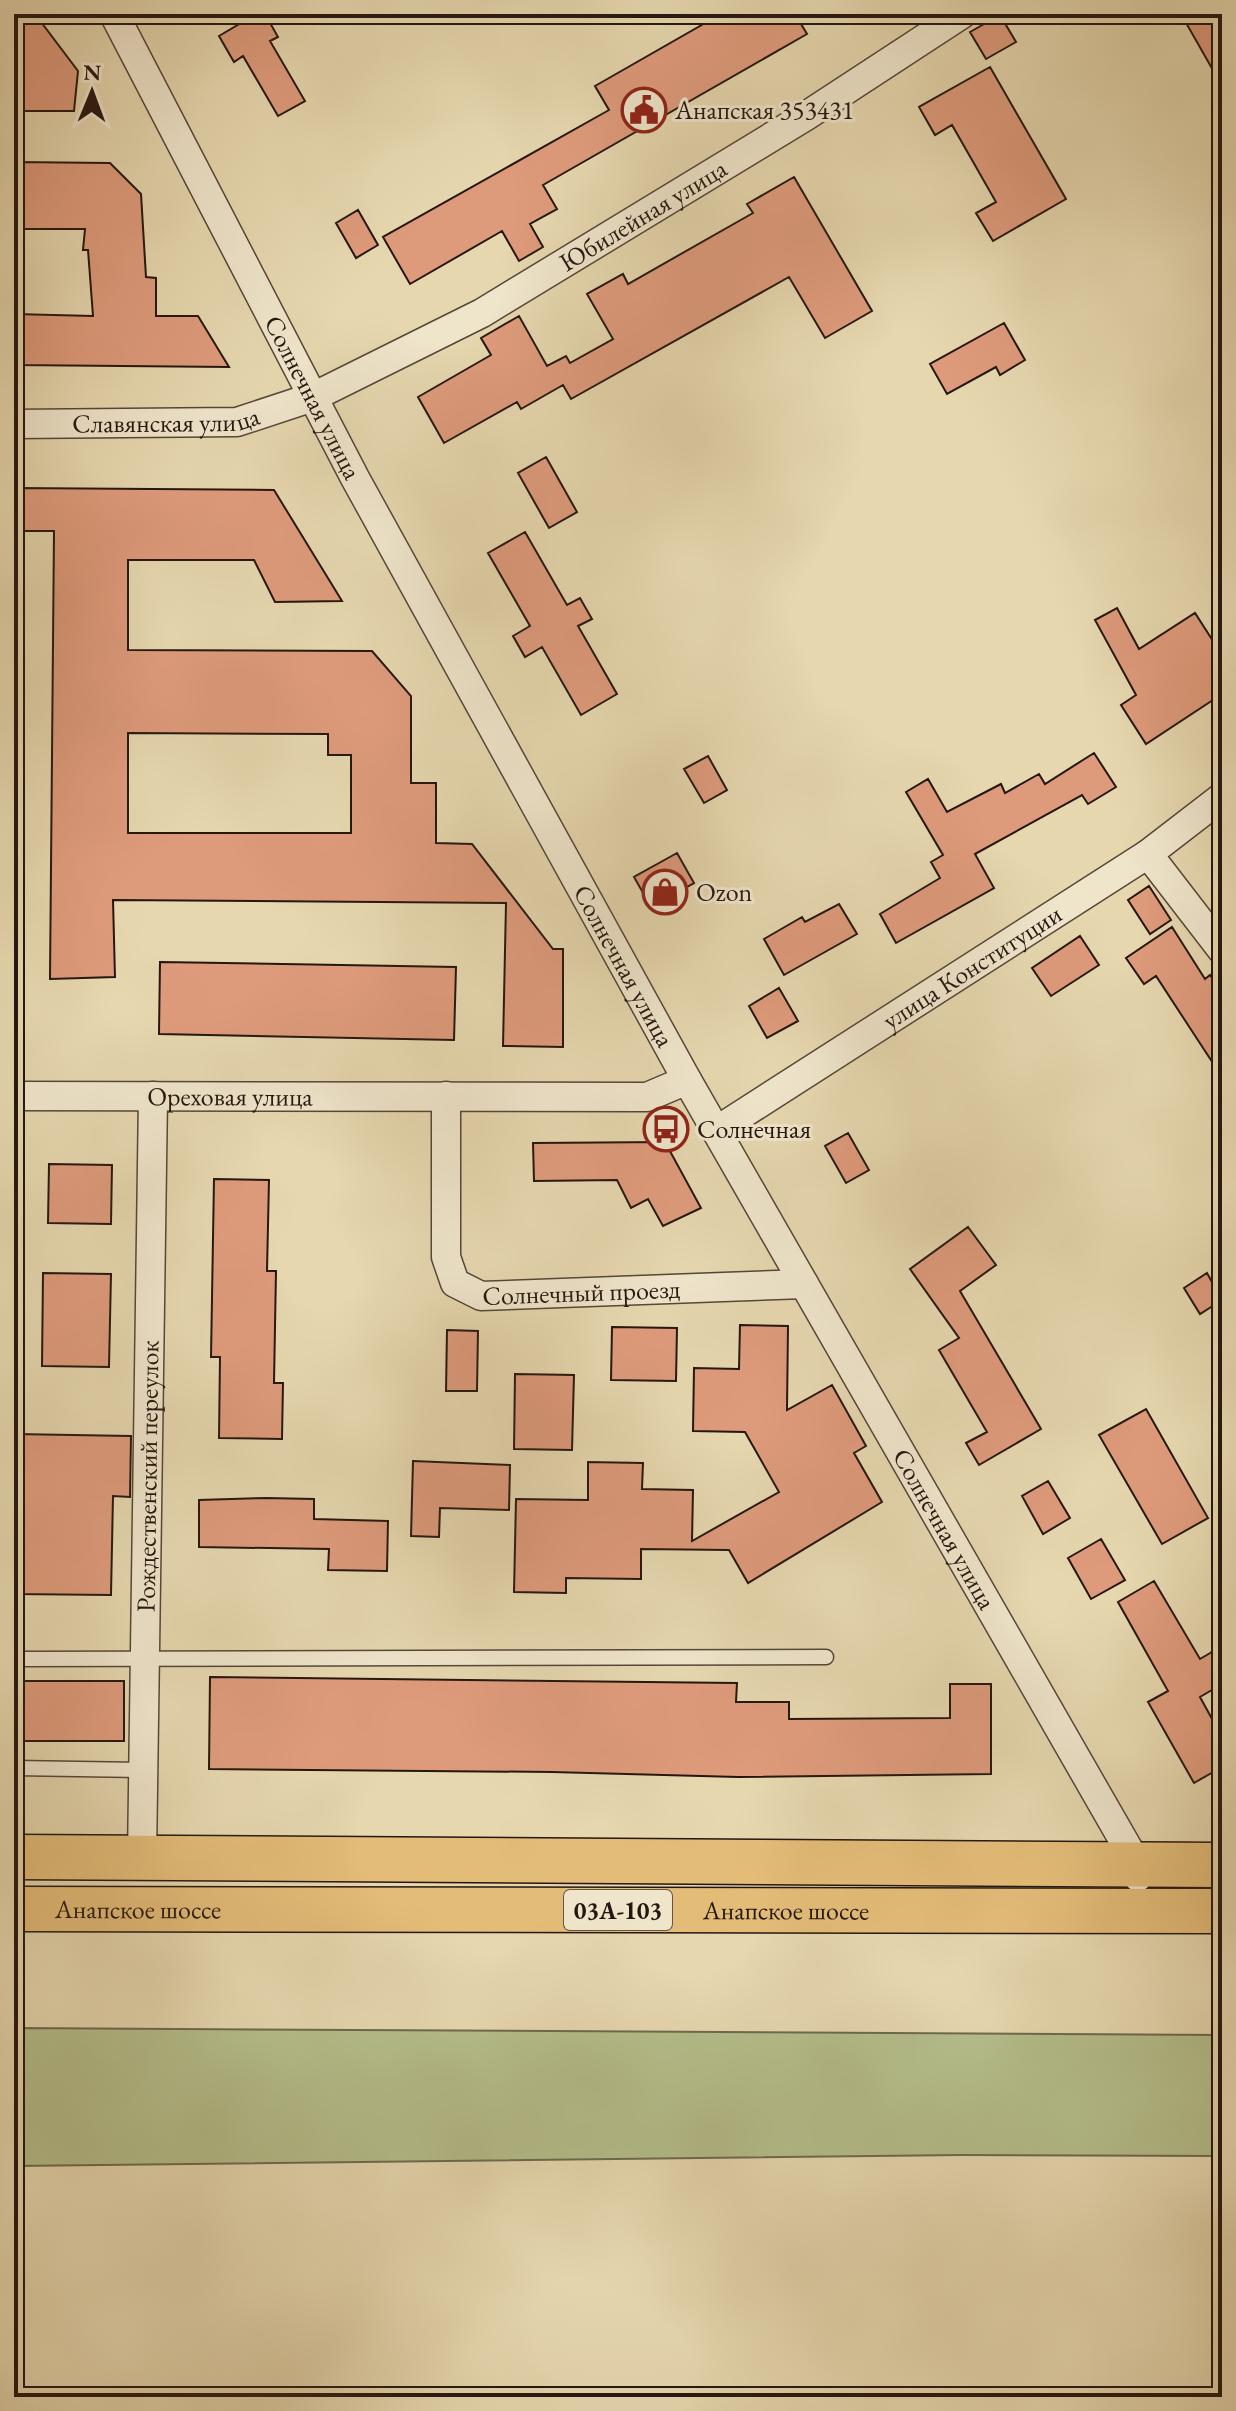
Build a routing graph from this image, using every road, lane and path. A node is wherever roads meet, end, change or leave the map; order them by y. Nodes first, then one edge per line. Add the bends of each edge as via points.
1 (114, 14) edge
2 (962, 14) edge
3 (313, 397) junction
4 (14, 424) edge
5 (1222, 797) edge
6 (1148, 854) junction
7 (1222, 950) edge
8 (687, 1080) junction
9 (14, 1096) edge
10 (153, 1096) junction
11 (446, 1096) junction
12 (716, 1131) junction
13 (804, 1284) junction
14 (826, 1657) dead end
15 (14, 1659) edge
16 (142, 1661) junction
17 (14, 1768) edge
18 (142, 1770) junction
19 (14, 1857) edge
20 (142, 1858) junction
21 (1137, 1864) junction
22 (1222, 1865) edge
23 (14, 1909) edge
24 (1140, 1911) junction
25 (1222, 1911) edge

1 - 3 street, Солнечная улица
2 - 3 street, Юбилейная улица via 806,116 482,313
3 - 4 street, Славянская улица via 237,422
3 - 8 street, Солнечная улица
5 - 6 street, улица Конституции
6 - 7 street
6 - 12 street, улица Конституции
8 - 11 street, Ореховая улица via 647,1097
8 - 12 street, Солнечная улица
9 - 10 street, Ореховая улица
10 - 11 street, Ореховая улица
10 - 16 street, Рождественский переулок
11 - 13 street, Солнечный проезд via 446,1257 455,1283 468,1290 481,1296
12 - 13 street, Солнечная улица
13 - 21 street, Солнечная улица
14 - 16 lane
15 - 16 lane
16 - 18 street, Рождественский переулок
17 - 18 lane
18 - 20 street, Рождественский переулок
19 - 20 main road, Анапское шоссе / 03А-103
20 - 21 main road, Анапское шоссе / 03А-103
21 - 22 main road, 03А-103
21 - 24 street, Солнечная улица
23 - 24 main road, Анапское шоссе / 03А-103
24 - 25 main road, Анапское шоссе / 03А-103

